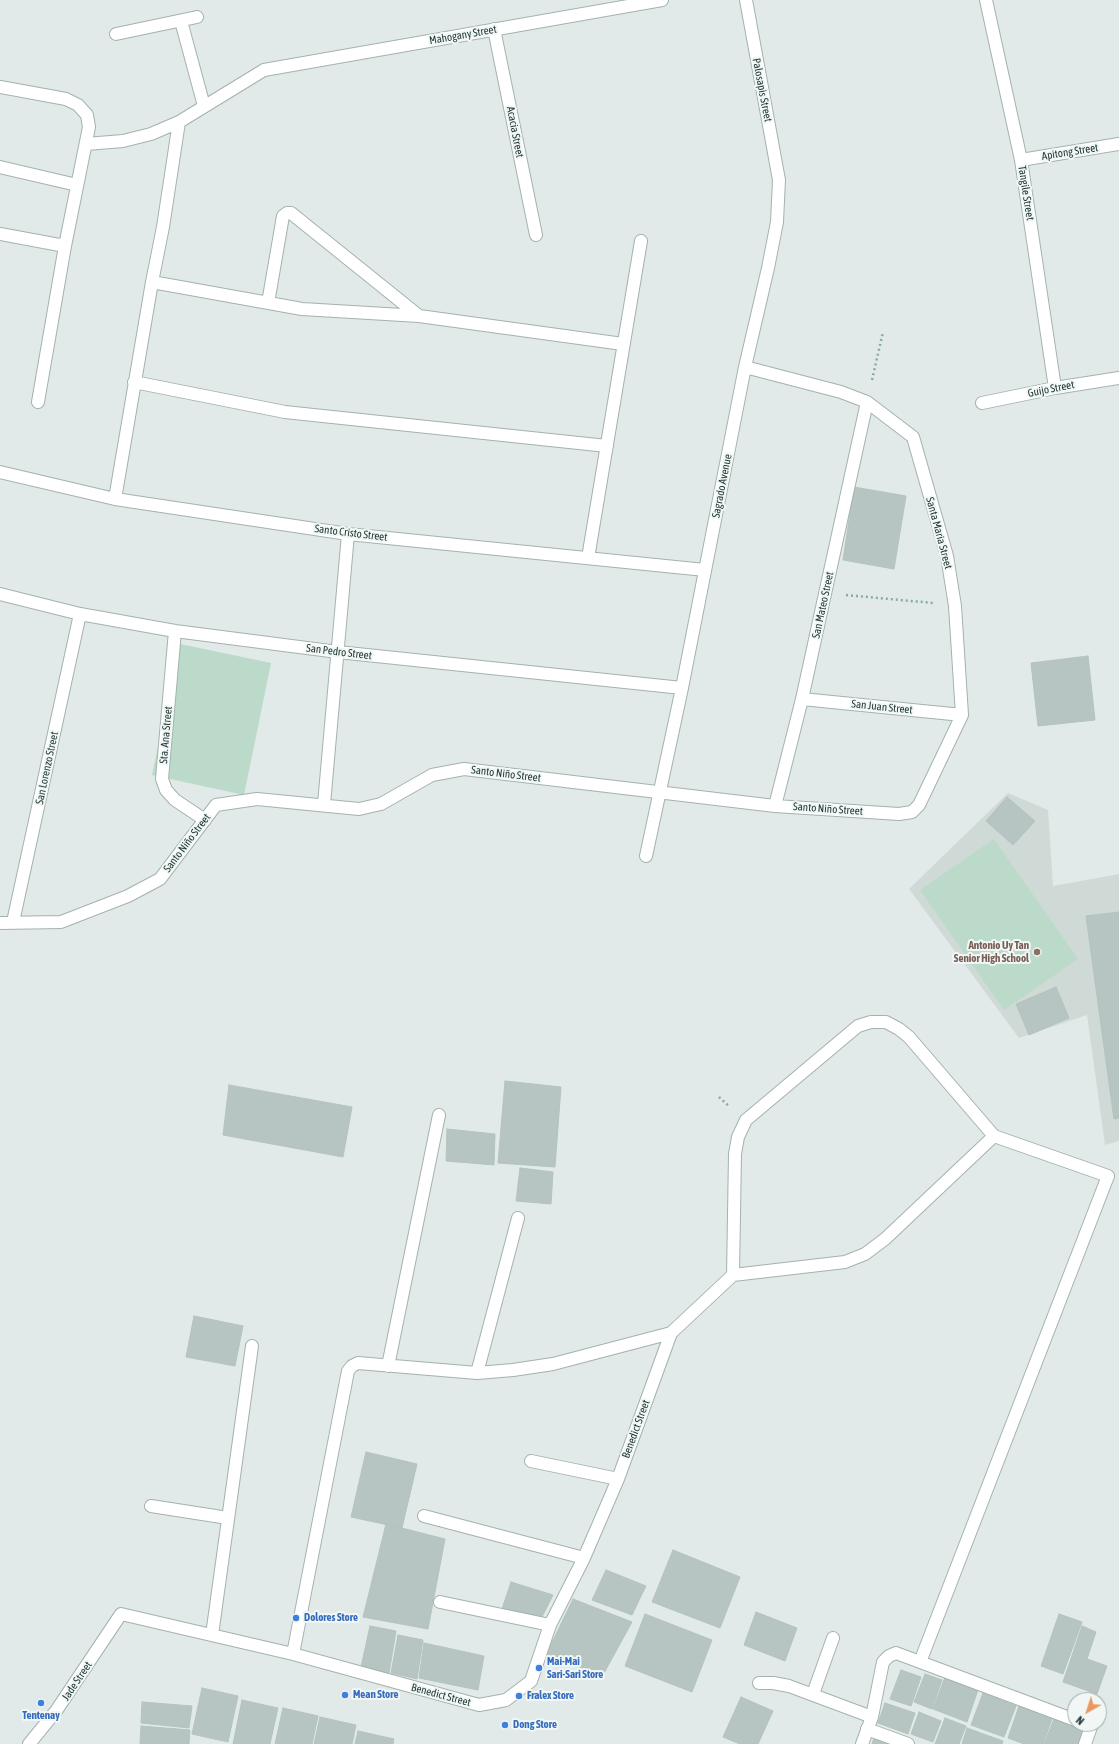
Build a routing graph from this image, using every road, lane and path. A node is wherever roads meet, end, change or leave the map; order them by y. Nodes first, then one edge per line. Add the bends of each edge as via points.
1 (662, 0) edge
2 (746, 0) edge
3 (986, 0) edge
4 (197, 18) dead end
5 (181, 21) junction
6 (494, 29) junction
7 (116, 34) dead end
8 (0, 87) edge
9 (204, 106) junction
10 (180, 122) junction
11 (86, 144) junction
12 (1119, 144) edge
13 (1021, 160) junction
14 (0, 167) edge
15 (779, 180) joint
16 (77, 184) junction
17 (0, 234) edge
18 (536, 235) dead end
19 (641, 241) dead end
20 (64, 246) junction
21 (152, 282) junction
22 (268, 303) junction
23 (419, 316) junction
24 (883, 332) dead end
25 (623, 344) junction
26 (745, 367) junction
27 (1119, 378) edge
28 (134, 382) junction
29 (1055, 388) junction
30 (38, 402) dead end
31 (867, 402) junction
32 (982, 403) dead end
33 (606, 446) junction
34 (0, 472) edge
35 (115, 499) junction
36 (348, 534) junction
37 (588, 558) junction
38 (705, 570) junction
39 (826, 593) junction
40 (0, 594) edge
41 (956, 606) junction
42 (80, 614) junction
43 (175, 631) junction
44 (338, 652) junction
45 (682, 688) junction
46 (802, 700) junction
47 (962, 715) junction
48 (660, 792) junction
49 (324, 804) junction
50 (919, 805) joint
51 (775, 806) junction
52 (204, 820) junction
53 (646, 856) dead end
54 (13, 922) junction
55 (0, 923) edge
56 (439, 1115) dead end
57 (994, 1136) junction
58 (1114, 1175) edge
59 (518, 1218) dead end
60 (732, 1275) junction
61 (671, 1333) junction
62 (252, 1346) dead end
63 (388, 1366) junction
64 (477, 1373) junction
65 (531, 1461) dead end
66 (618, 1479) junction
67 (151, 1506) dead end
68 (424, 1516) dead end
69 (228, 1518) junction
70 (584, 1558) junction
71 (440, 1602) dead end
72 (121, 1614) joint
73 (550, 1625) junction
74 (212, 1635) junction
75 (833, 1638) dead end
76 (293, 1654) junction
77 (920, 1662) junction
78 (759, 1683) dead end
79 (813, 1694) junction
80 (872, 1716) junction
81 (1067, 1717) edge
82 (867, 1729) junction
83 (1088, 1732) edge
84 (29, 1744) edge
85 (862, 1744) edge
86 (908, 1744) edge
87 (1085, 1744) edge

1 - 6 street, Mahogany Street
2 - 15 street, Palosapis Street
3 - 13 street, Tangile Street
4 - 5 street
5 - 7 street
5 - 9 street
6 - 9 street, Mahogany Street via 264,70
6 - 18 street, Acacia Street
8 - 11 street via 66,99 78,105 87,115 89,127
9 - 10 street
10 - 11 street via 151,134 124,141
10 - 21 street
11 - 16 street
12 - 13 street, Apitong Street
13 - 29 street, Tangile Street
14 - 16 street
15 - 26 street, Sagrado Avenue via 777,222
16 - 20 street
17 - 20 street
19 - 25 street
20 - 30 street
21 - 22 street
21 - 28 street
22 - 23 street via 302,309
22 - 23 street via 283,216 291,213
23 - 25 street
24 - 31 path
25 - 33 street
26 - 31 street, Santa Maria Street via 841,392
26 - 38 street, Sagrado Avenue
27 - 29 street, Guijo Street
28 - 33 street via 285,412
28 - 35 street
29 - 32 street, Guijo Street
31 - 39 street, San Mateo Street
31 - 41 street, Santa Maria Street via 913,437 947,556
33 - 37 street
34 - 35 street, Santo Cristo Street
35 - 36 street, Santo Cristo Street
36 - 37 street, Santo Cristo Street
36 - 44 street
37 - 38 street, Santo Cristo Street
38 - 45 street, Sagrado Avenue
39 - 41 path
39 - 46 street, San Mateo Street
40 - 42 street, San Pedro Street
41 - 47 street, Santa Maria Street
42 - 43 street, San Pedro Street
42 - 54 street, San Lorenzo Street
43 - 44 street, San Pedro Street
43 - 52 street, Sta. Ana Street via 162,779 166,790 175,800
44 - 45 street, San Pedro Street
44 - 49 street
45 - 48 street, Sagrado Avenue
46 - 47 street, San Juan Street
46 - 51 street, San Mateo Street
47 - 50 street, Santa Maria Street
48 - 49 street, Santo Niño Street via 464,769 432,774 381,804 359,809
48 - 51 street, Santo Niño Street
48 - 53 street, Sagrado Avenue
49 - 52 street, Santo Niño Street via 257,799 216,805
50 - 51 street, Santo Niño Street via 912,812 899,814
52 - 54 street, Santo Niño Street via 160,879 128,896 61,922
54 - 55 street, Santo Niño Street
56 - 63 street
57 - 58 street
57 - 60 street via 885,1239 865,1254 845,1262
57 - 60 street via 909,1037 886,1022 871,1022 858,1026 746,1120 738,1137 735,1154
58 - 77 street
59 - 64 street
60 - 61 street
61 - 64 street via 553,1364
61 - 66 street, Benedict Street
62 - 69 street
63 - 64 street
63 - 76 street via 358,1363 348,1371
65 - 66 street
66 - 70 street, Benedict Street
67 - 69 street
68 - 70 street
69 - 74 street
70 - 73 street, Benedict Street
71 - 73 street
72 - 74 street, Benedict Street
72 - 84 street, Jade Street via 56,1711
73 - 76 street, Benedict Street via 531,1681 506,1700 479,1705
74 - 76 street, Benedict Street
75 - 79 street
77 - 80 street via 896,1653 883,1662
77 - 81 street
78 - 79 street via 789,1686
79 - 80 street
80 - 82 street
82 - 85 street
82 - 86 street
83 - 87 street

